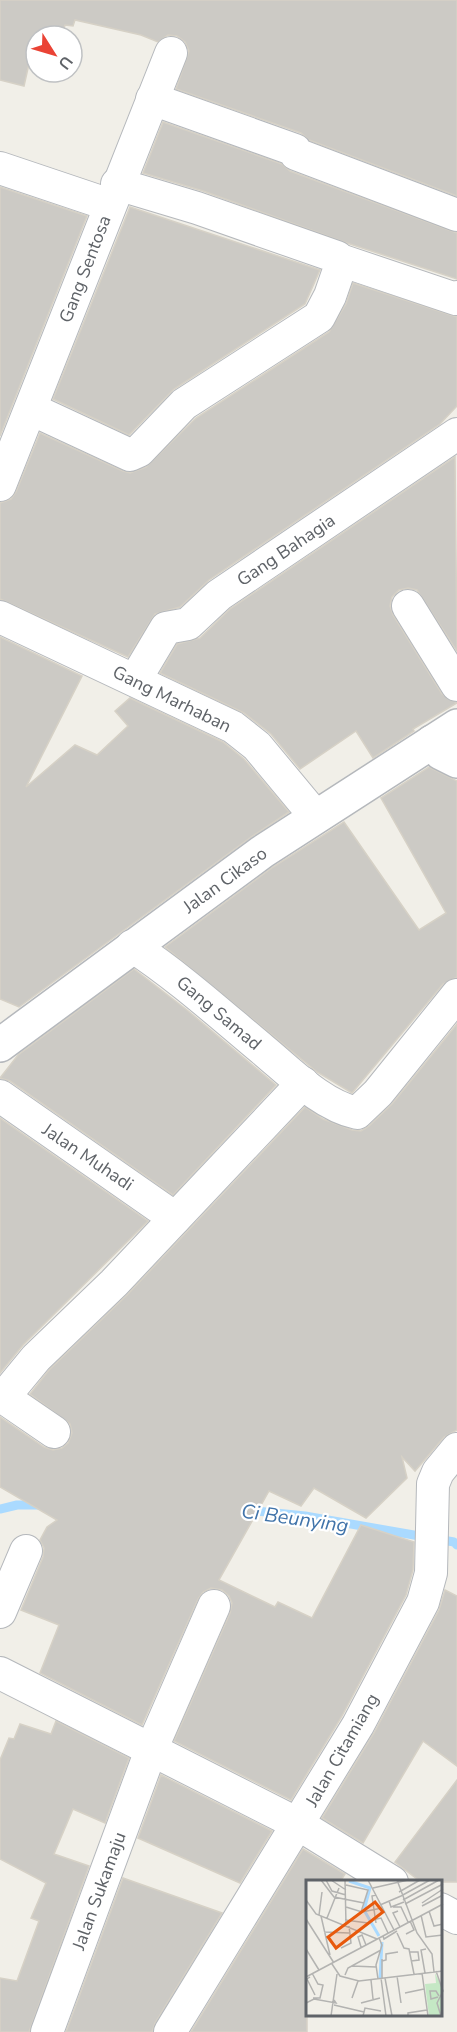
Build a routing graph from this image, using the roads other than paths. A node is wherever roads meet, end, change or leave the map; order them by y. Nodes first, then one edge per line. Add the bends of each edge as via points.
1 (171, 53) dead end
2 (152, 99) junction
3 (0, 168) edge
4 (113, 195) junction
5 (457, 215) edge
6 (340, 260) junction
7 (457, 297) edge
8 (31, 409) junction
9 (457, 434) edge
10 (0, 485) edge
11 (408, 606) dead end
12 (0, 617) edge
13 (135, 680) junction
14 (457, 685) edge
15 (449, 743) edge
16 (316, 817) junction
17 (132, 946) junction
18 (457, 995) edge
19 (0, 1045) edge
20 (303, 1083) junction
21 (0, 1096) edge
22 (176, 1218) junction
23 (1, 1397) edge
24 (54, 1432) dead end
25 (457, 1449) edge
26 (26, 1551) dead end
27 (214, 1606) dead end
28 (0, 1612) edge
29 (0, 1673) edge
30 (151, 1750) junction
31 (298, 1824) junction
32 (389, 1880) edge
33 (442, 1910) edge
34 (457, 1918) edge
35 (47, 2032) edge
36 (170, 2032) edge

1 - 2 street, Gang Sentosa
2 - 4 street, Gang Sentosa
2 - 5 street via 295,150 296,154
3 - 4 street
4 - 6 street via 278,235
4 - 8 street, Gang Sentosa
6 - 7 street
6 - 8 street via 330,296 319,317 184,404 139,451 122,454
8 - 10 street, Gang Sentosa
9 - 13 street, Gang Bahagia via 219,595 188,624 166,628
11 - 14 street
12 - 13 street, Gang Marhaban
13 - 16 street, Gang Marhaban via 233,727 257,746
15 - 16 street, Jalan Cikaso
16 - 17 street, Jalan Cikaso
17 - 19 street, Jalan Cikaso
17 - 20 street, Gang Samad via 164,967
18 - 20 street, Gang Samad via 378,1093 357,1113 344,1110
20 - 22 street
21 - 22 street, Jalan Muhadi
22 - 23 street
23 - 24 street
25 - 31 street, Jalan Citamiang via 433,1484 427,1595 358,1725
26 - 28 street
27 - 30 street, Jalan Sukamaju
29 - 30 street
30 - 31 street
30 - 35 street, Jalan Sukamaju
31 - 32 street
31 - 36 street, Jalan Citamiang
33 - 34 street

